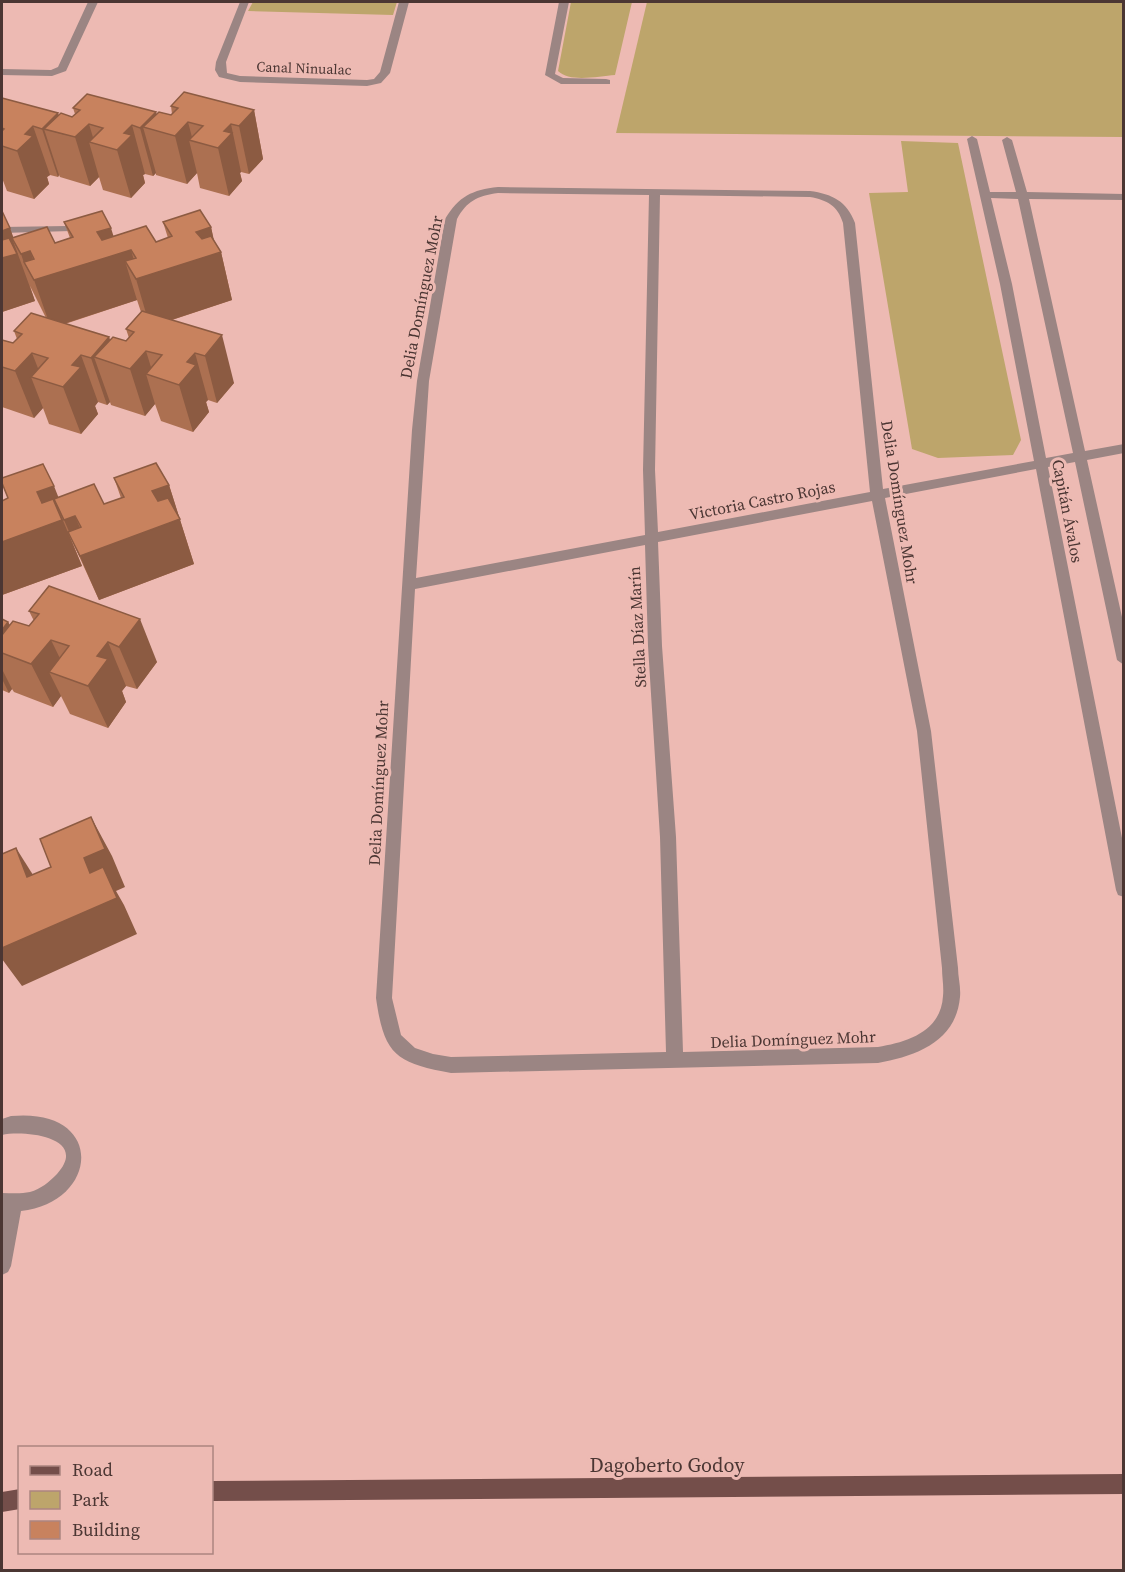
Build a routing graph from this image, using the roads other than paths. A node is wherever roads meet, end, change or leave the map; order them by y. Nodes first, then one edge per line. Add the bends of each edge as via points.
1 (93, 2) edge
2 (244, 2) edge
3 (404, 2) edge
4 (564, 2) edge
5 (2, 72) edge
6 (606, 82) dead end
7 (972, 139) dead end
8 (1007, 140) dead end
9 (655, 192) junction
10 (987, 195) junction
11 (1023, 196) junction
12 (1124, 197) edge
13 (67, 229) edge
14 (2, 230) edge
15 (1124, 448) edge
16 (1080, 455) junction
17 (1042, 463) junction
18 (878, 495) junction
19 (651, 537) junction
20 (407, 585) junction
21 (1124, 660) edge
22 (1124, 890) edge
23 (675, 1060) junction
24 (2, 1127) edge
25 (8, 1202) edge
26 (2, 1266) edge
27 (1124, 1484) edge
28 (213, 1491) edge
29 (18, 1493) edge
30 (2, 1494) edge
31 (18, 1499) edge
32 (2, 1502) edge

1 - 5 street via 62,69 52,73
2 - 3 street, Canal Ninualac via 221,62 223,75 240,79 367,83 385,74
4 - 6 street via 550,75 561,81
7 - 10 street, Capitán Ávalos
8 - 11 street, Capitán Ávalos
9 - 18 street, Delia Domínguez Mohr via 810,194 827,196 845,211
9 - 19 street, Stella Díaz Marín
9 - 20 street, Delia Domínguez Mohr via 498,190 467,196 459,204 447,238 423,381
10 - 11 street
10 - 17 street, Capitán Ávalos
11 - 12 street
11 - 16 street, Capitán Ávalos
13 - 14 street
15 - 16 street, Victoria Castro Rojas
16 - 17 street, Victoria Castro Rojas
16 - 21 street, Capitán Ávalos
17 - 18 street, Victoria Castro Rojas
17 - 22 street, Capitán Ávalos
18 - 19 street, Victoria Castro Rojas
18 - 23 street, Delia Domínguez Mohr via 924,731 951,1000 931,1039 910,1049 878,1055
19 - 20 street, Victoria Castro Rojas
19 - 23 street, Stella Díaz Marín via 668,837
20 - 23 street, Delia Domínguez Mohr via 384,998 388,1030 402,1052 451,1065
24 - 25 street via 24,1124 63,1132 70,1140 74,1160 61,1183 47,1194 29,1201
25 - 26 street
27 - 28 main road, Dagoberto Godoy
29 - 30 street
31 - 32 main road

